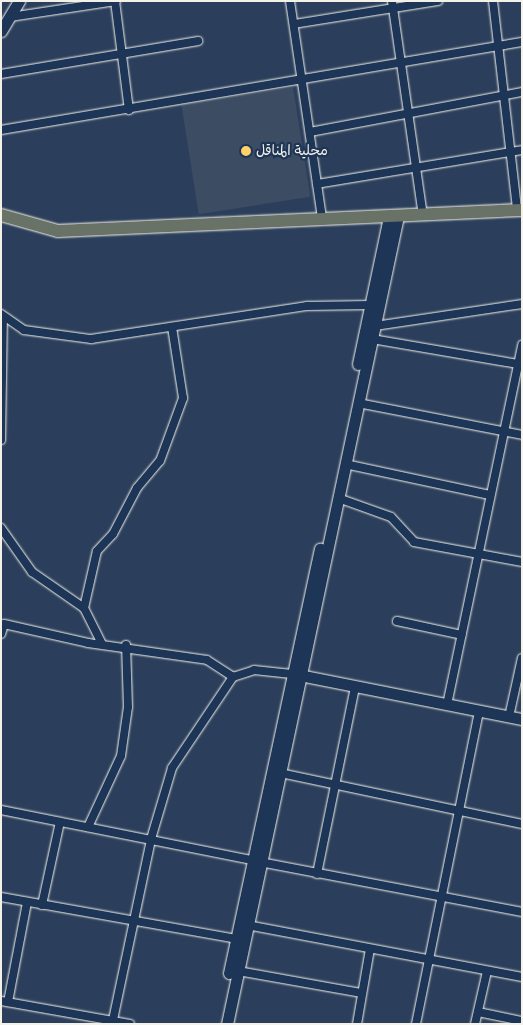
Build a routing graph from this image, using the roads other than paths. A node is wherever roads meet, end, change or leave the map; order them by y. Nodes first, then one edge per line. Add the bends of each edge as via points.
1 (19, 1) edge
2 (115, 1) edge
3 (290, 1) edge
4 (438, 1) edge
5 (493, 1) edge
6 (393, 5) edge
7 (10, 17) junction
8 (294, 24) junction
9 (1, 31) edge
10 (198, 41) dead end
11 (522, 42) edge
12 (498, 46) junction
13 (122, 55) junction
14 (403, 63) junction
15 (1, 74) edge
16 (302, 78) junction
17 (522, 92) edge
18 (505, 95) junction
19 (129, 110) junction
20 (410, 113) junction
21 (1, 130) edge
22 (310, 132) junction
23 (522, 150) edge
24 (511, 152) junction
25 (417, 170) junction
26 (317, 184) junction
27 (519, 210) edge
28 (1, 215) edge
29 (423, 215) junction
30 (394, 216) junction
31 (322, 219) junction
32 (522, 298) edge
33 (522, 304) edge
34 (370, 305) junction
35 (2, 317) edge
36 (375, 326) junction
37 (172, 327) junction
38 (372, 340) junction
39 (522, 345) edge
40 (518, 364) junction
41 (358, 403) junction
42 (506, 430) junction
43 (522, 435) edge
44 (1, 440) edge
45 (345, 464) junction
46 (490, 495) junction
47 (338, 498) junction
48 (1, 528) edge
49 (478, 552) junction
50 (522, 562) edge
51 (84, 608) junction
52 (396, 621) dead end
53 (1, 634) edge
54 (462, 635) junction
55 (102, 644) junction
56 (126, 646) junction
57 (522, 658) edge
58 (296, 674) junction
59 (233, 678) junction
60 (356, 688) junction
61 (446, 705) junction
62 (479, 711) junction
63 (509, 717) junction
64 (522, 719) edge
65 (280, 773) junction
66 (335, 785) junction
67 (1, 810) edge
68 (459, 811) junction
69 (60, 822) junction
70 (522, 824) edge
71 (88, 827) junction
72 (151, 839) junction
73 (256, 861) junction
74 (317, 874) junction
75 (1, 897) edge
76 (441, 900) junction
77 (27, 902) junction
78 (42, 905) junction
79 (522, 912) edge
80 (134, 922) junction
81 (247, 925) junction
82 (236, 939) junction
83 (370, 949) junction
84 (429, 960) junction
85 (238, 971) junction
86 (487, 971) junction
87 (522, 977) edge
88 (362, 993) junction
89 (5, 1001) edge
90 (478, 1012) junction
91 (113, 1020) junction
92 (522, 1021) edge
93 (130, 1024) edge
94 (219, 1024) edge
95 (227, 1024) edge
96 (357, 1024) edge
97 (416, 1024) edge
98 (475, 1024) edge

1 - 7 street
2 - 7 street
2 - 13 street
3 - 8 street
4 - 6 street
5 - 12 street
6 - 8 street
6 - 14 street
7 - 9 street
8 - 16 street
10 - 13 street
11 - 12 street
12 - 14 street
12 - 18 street
13 - 15 street
13 - 19 street
14 - 16 street
14 - 20 street
16 - 19 street
16 - 22 street
17 - 18 street
18 - 20 street
18 - 24 street
19 - 21 street
20 - 22 street
20 - 25 street
22 - 26 street
23 - 24 street
24 - 25 street
24 - 27 street
25 - 26 street
25 - 29 street
26 - 31 street
27 - 29 main road
28 - 31 main road via 58,231
29 - 30 main road
30 - 31 main road
30 - 34 street
30 - 36 street
32 - 33 street
33 - 36 street
34 - 37 street via 307,306
34 - 58 street
35 - 37 street via 24,330 91,339
35 - 44 street
36 - 38 street
37 - 51 street via 183,398 160,461 137,488 113,534 97,551
38 - 40 street
38 - 41 street
39 - 40 street
40 - 42 street
41 - 42 street
41 - 45 street
42 - 43 street
42 - 46 street
45 - 46 street
45 - 47 street
46 - 49 street
47 - 49 street via 391,518 414,542
47 - 58 street
48 - 51 street via 32,572
49 - 50 street
49 - 54 street
51 - 55 street
52 - 54 street
53 - 55 street via 4,624
54 - 61 street
55 - 56 street
56 - 59 street via 207,660
56 - 71 street via 128,707 121,756
57 - 63 street
58 - 59 street via 254,670
58 - 60 street
58 - 65 street
58 - 73 street
59 - 72 street via 172,768
60 - 61 street
60 - 66 street
61 - 62 street
62 - 63 street
62 - 68 street
63 - 64 street
65 - 66 street
65 - 73 street
66 - 68 street
66 - 74 street
67 - 69 street
68 - 70 street
68 - 76 street
69 - 71 street
69 - 78 street
71 - 72 street
72 - 73 street
72 - 80 street
73 - 74 street
73 - 81 street
73 - 82 street
74 - 76 street
75 - 77 street
76 - 79 street
76 - 84 street
77 - 78 street
77 - 89 street
78 - 80 street
80 - 82 street
80 - 91 street
81 - 83 street
81 - 85 street
82 - 94 street
83 - 84 street
83 - 88 street
84 - 86 street
84 - 97 street
85 - 88 street
85 - 95 street
86 - 87 street
86 - 90 street
88 - 96 street
89 - 91 street
90 - 92 street
90 - 98 street
91 - 93 street

